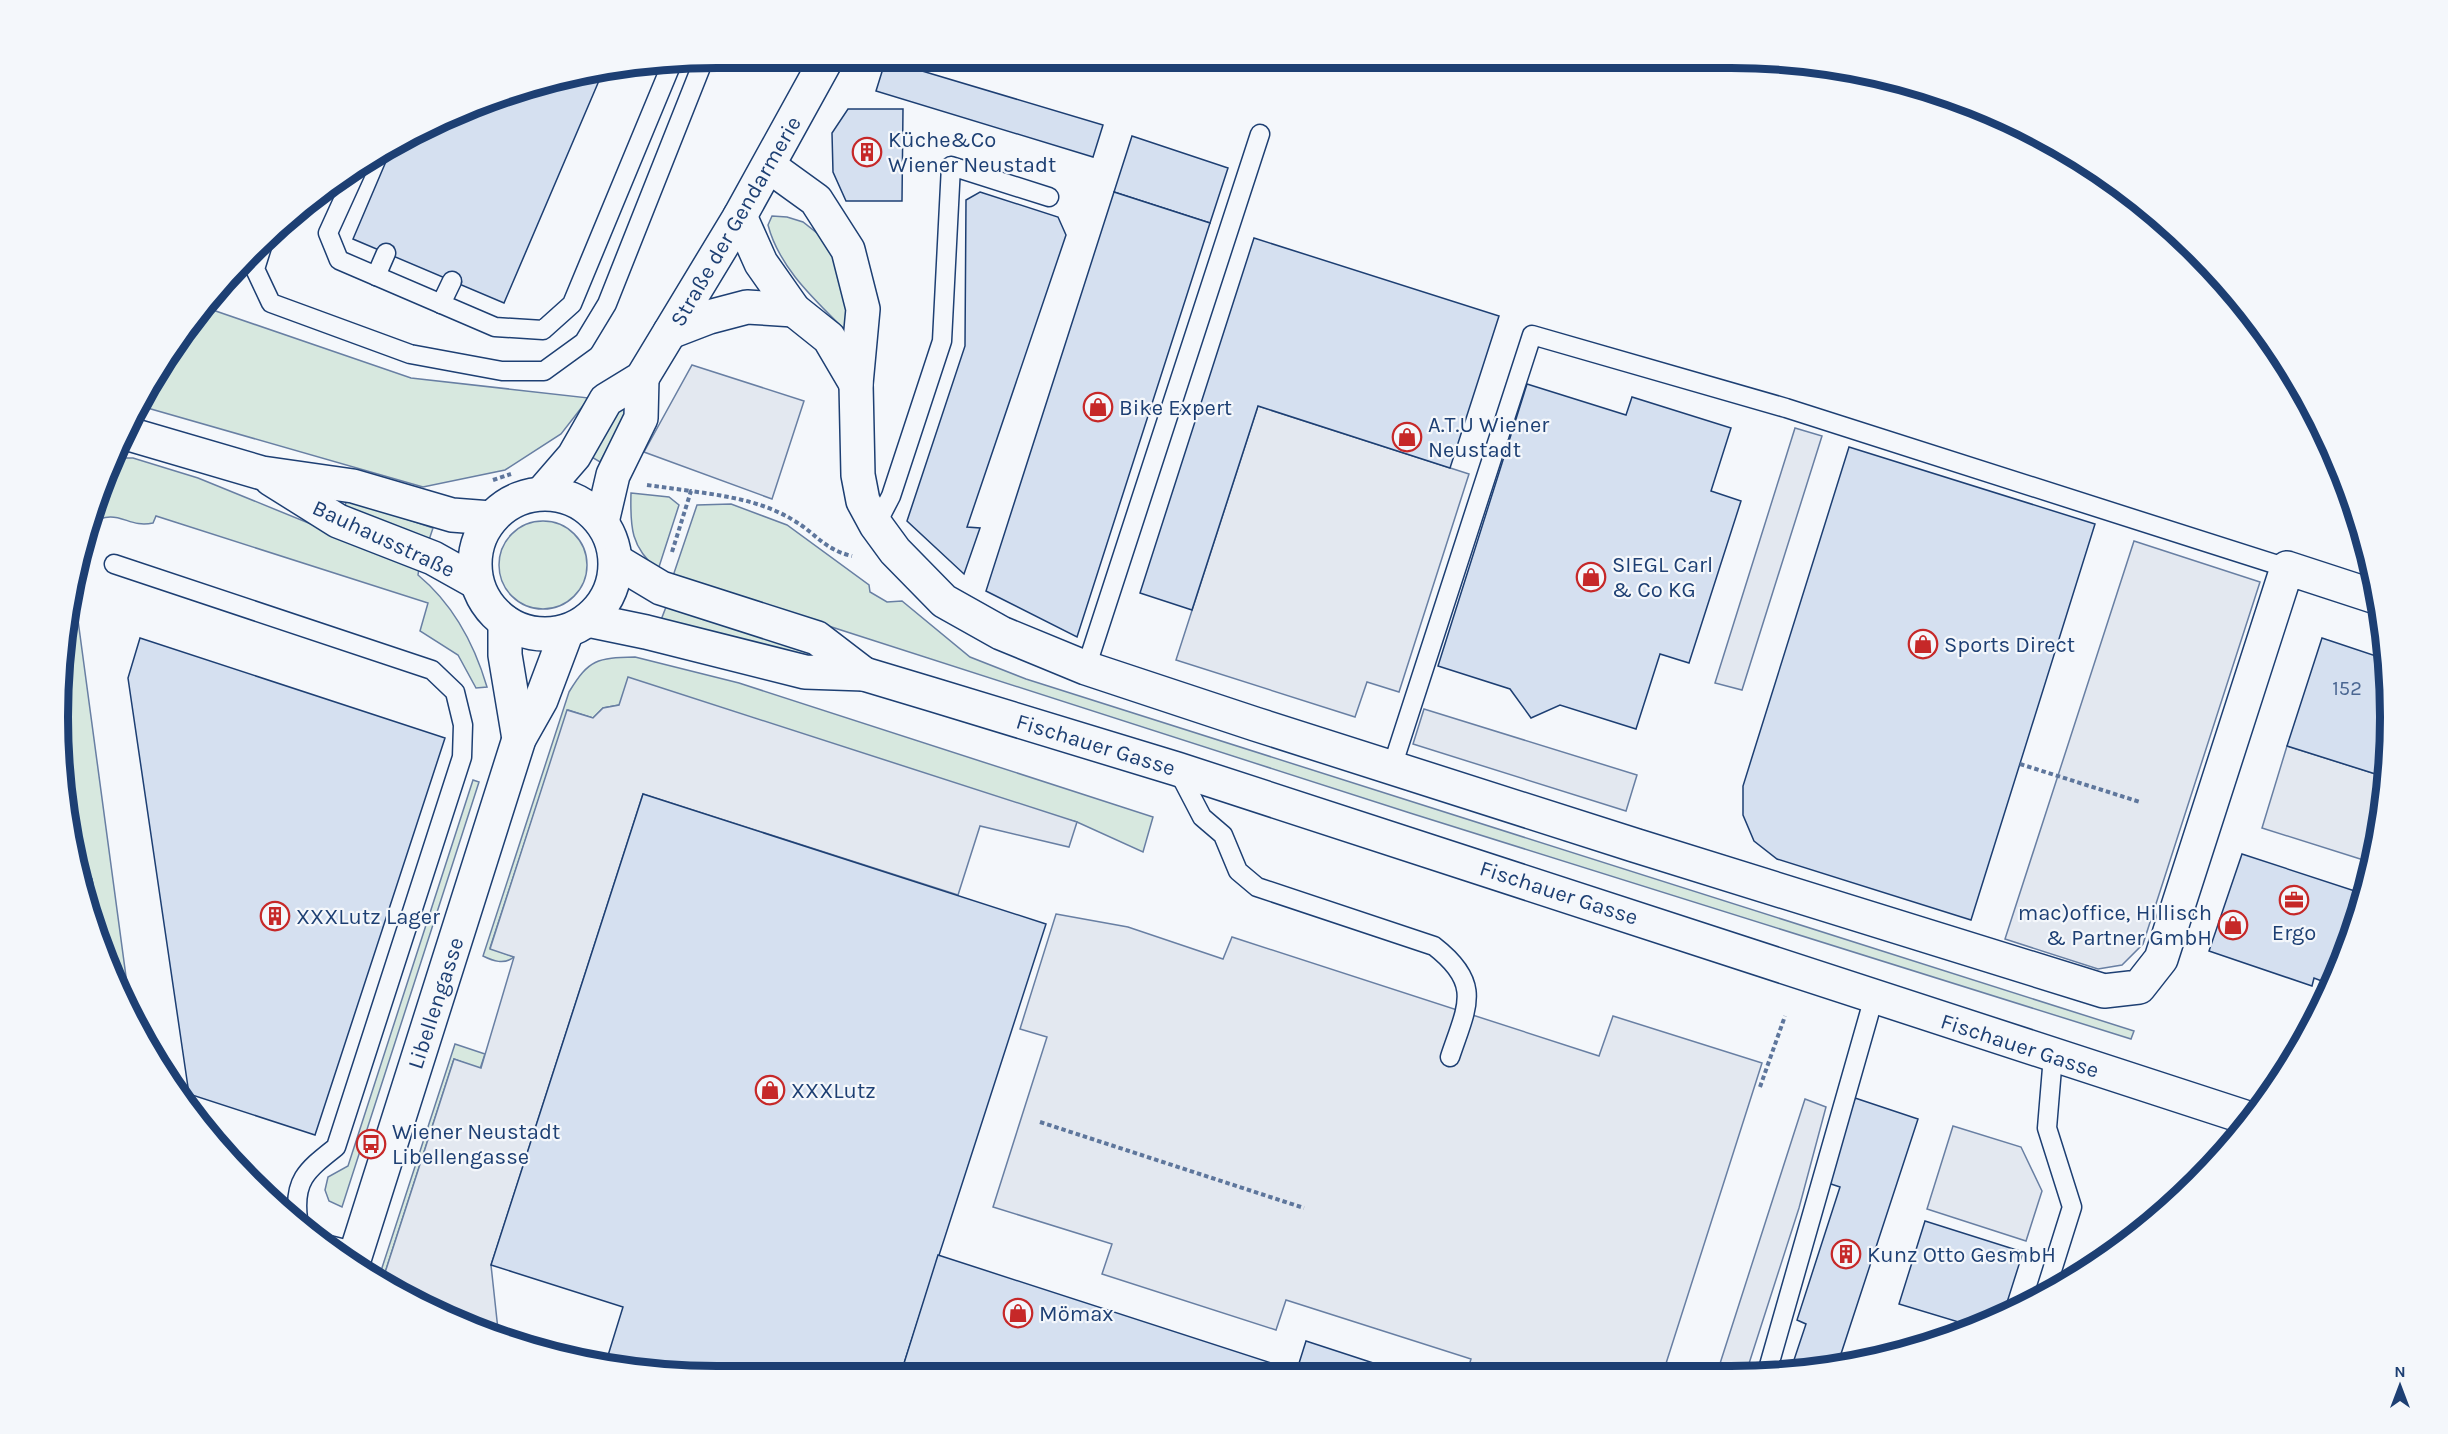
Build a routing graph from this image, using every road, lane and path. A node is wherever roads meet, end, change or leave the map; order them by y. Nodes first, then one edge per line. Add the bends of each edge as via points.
1 (700, 68) edge
2 (822, 68) edge
3 (669, 70) edge
4 (1260, 134) dead end
5 (769, 166) junction
6 (352, 180) edge
7 (1049, 197) dead end
8 (740, 216) junction
9 (386, 253) dead end
10 (259, 257) edge
11 (376, 276) junction
12 (452, 281) dead end
13 (441, 304) junction
14 (794, 310) junction
15 (670, 332) junction
16 (642, 378) junction
17 (856, 384) junction
18 (132, 435) edge
19 (262, 473) junction
20 (542, 493) junction
21 (491, 518) junction
22 (602, 522) junction
23 (876, 525) junction
24 (895, 551) junction
25 (616, 561) junction
26 (114, 564) dead end
27 (2287, 568) junction
28 (477, 582) junction
29 (661, 588) junction
30 (2369, 595) edge
31 (504, 622) junction
32 (577, 626) junction
33 (1086, 668) junction
34 (864, 674) junction
35 (519, 739) junction
36 (2020, 764) dead end
37 (1392, 767) junction
38 (1177, 769) junction
39 (2140, 802) dead end
40 (1874, 997) junction
41 (1785, 1016) dead end
42 (2053, 1056) junction
43 (1450, 1057) dead end
44 (1760, 1087) dead end
45 (2242, 1116) edge
46 (1040, 1122) dead end
47 (1304, 1208) dead end
48 (297, 1211) edge
49 (355, 1256) edge
50 (2048, 1283) edge
51 (1769, 1365) edge

1 - 10 lane via 607,304 584,342 544,370 502,370 410,354 271,303 255,269
2 - 5 street, Straße der Gendarmerie
3 - 13 lane via 572,304 543,330 495,327
4 - 33 lane
5 - 8 street, Straße der Gendarmerie
5 - 17 street via 816,200 848,250 863,309
6 - 11 lane via 328,233 339,260
7 - 23 lane via 951,166 942,341 891,496
8 - 14 street via 761,263
8 - 15 street, Straße der Gendarmerie
9 - 11 lane
11 - 13 lane
12 - 13 lane
14 - 15 street via 747,308 709,316
14 - 17 street via 829,338
15 - 16 street, Straße der Gendarmerie
16 - 20 street, Straße der Gendarmerie via 606,400 574,456
16 - 22 street, Straße der Gendarmerie via 641,418 613,475
17 - 23 street via 858,475 863,501
18 - 19 street, Bauhausstraße
19 - 21 street, Bauhausstraße via 353,486 452,515
19 - 28 street, Bauhausstraße via 338,521 433,558
20 - 21 street via 514,501
20 - 22 street via 564,496 585,506
21 - 28 street via 479,538 474,560
22 - 25 street
23 - 24 street
24 - 29 path via 853,556 835,552 793,519 739,497 691,491
24 - 33 street via 944,601 1001,633
25 - 29 street, Fischauer Gasse
25 - 32 street via 613,584 603,604
26 - 48 lane via 432,670 455,692 463,725 462,757 336,1147 308,1169 295,1198
27 - 30 street
27 - 37 street via 2160,959 2139,987 2104,991
27 - 37 lane via 1786,408 1532,335
28 - 31 street via 487,605
29 - 34 street, Fischauer Gasse via 817,638
31 - 32 street via 524,632 545,634
31 - 35 street, Libellengasse via 504,655
32 - 34 street, Fischauer Gasse via 645,632 805,672
32 - 35 street, Libellengasse
33 - 37 street
34 - 38 street, Fischauer Gasse
35 - 49 street, Libellengasse
36 - 39 path
38 - 40 street, Fischauer Gasse
38 - 43 lane via 1202,817 1224,835 1238,871 1257,887 1434,946 1454,962 1464,980 1467,1004
40 - 42 street, Fischauer Gasse
40 - 51 lane
41 - 44 path
42 - 45 street, Fischauer Gasse
42 - 50 lane via 2047,1128 2072,1207
46 - 47 path

